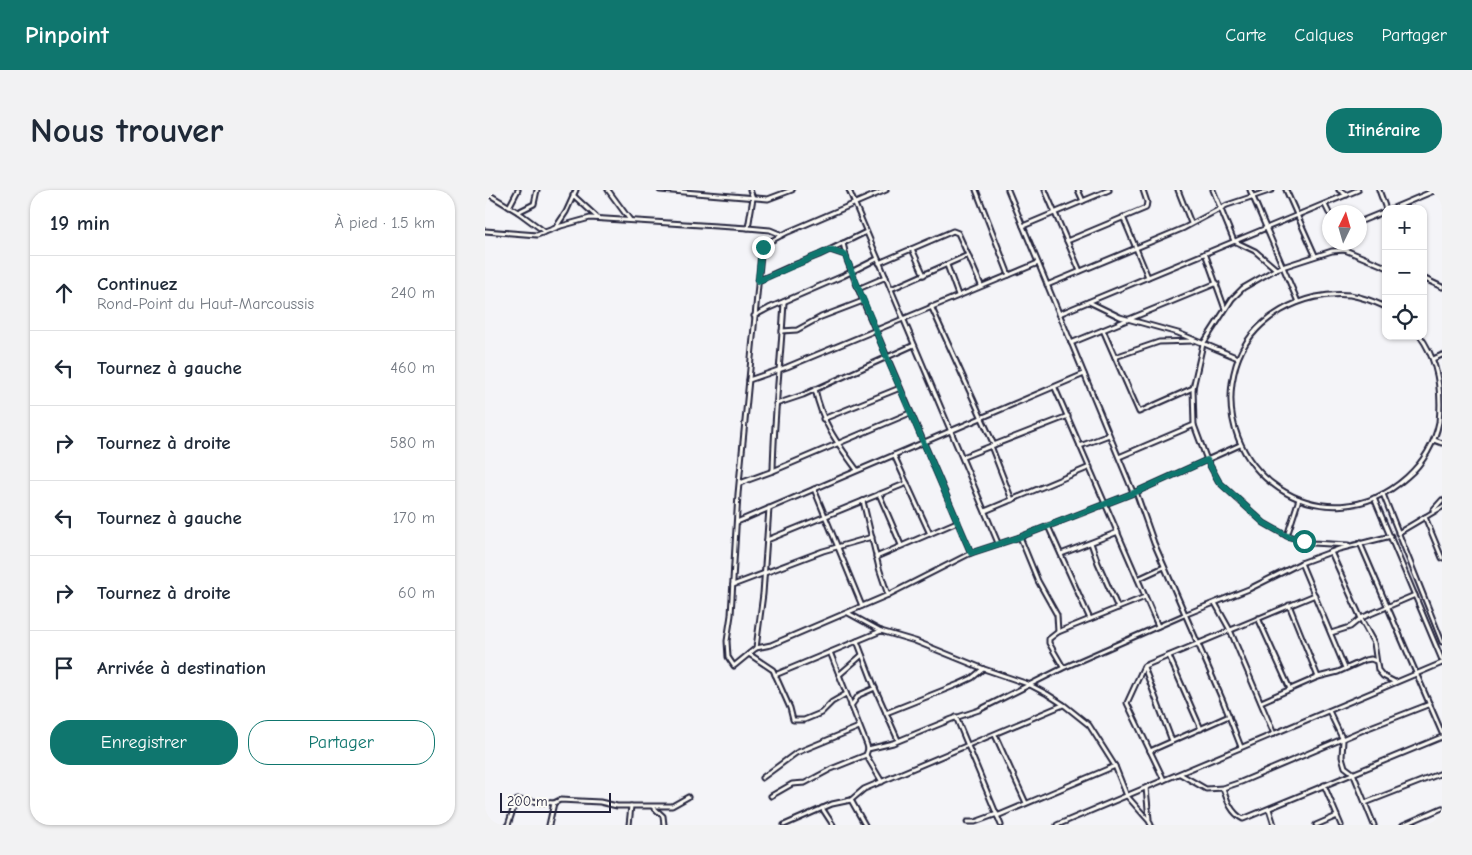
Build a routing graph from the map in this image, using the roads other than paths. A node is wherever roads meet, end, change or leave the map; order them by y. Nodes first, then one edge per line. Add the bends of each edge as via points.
1 (518, 190) edge
2 (537, 190) edge
3 (576, 190) edge
4 (608, 190) edge
5 (659, 190) edge
6 (750, 190) edge
7 (791, 190) edge
8 (849, 190) edge
9 (886, 190) edge
10 (976, 190) edge
11 (1007, 190) edge
12 (1045, 190) edge
13 (1078, 190) edge
14 (1109, 190) edge
15 (1143, 190) edge
16 (1178, 190) edge
17 (1213, 190) edge
18 (1250, 190) edge
19 (1271, 190) edge
20 (1286, 190) edge
21 (1339, 190) edge
22 (1358, 190) edge
23 (1379, 190) edge
24 (1436, 190) edge
25 (691, 191) edge
26 (485, 192) edge
27 (573, 195) junction
28 (1347, 195) junction
29 (1252, 196) junction
30 (490, 197) junction
31 (486, 198) edge
32 (753, 198) junction
33 (1083, 201) junction
34 (854, 204) junction
35 (1325, 205) edge
36 (1384, 205) edge
37 (1400, 205) edge
38 (1322, 206) edge
39 (509, 207) junction
40 (1221, 208) junction
41 (518, 212) junction
42 (1055, 212) junction
43 (1382, 212) edge
44 (1297, 216) junction
45 (1123, 217) junction
46 (599, 218) junction
47 (1367, 218) edge
48 (631, 221) junction
49 (1191, 223) junction
50 (1023, 226) junction
51 (555, 228) junction
52 (748, 228) junction
53 (1267, 228) junction
54 (485, 230) edge
55 (546, 232) junction
56 (866, 232) junction
57 (783, 236) junction
58 (1234, 240) junction
59 (1067, 241) junction
60 (843, 243) junction
61 (1136, 248) junction
62 (912, 249) junction
63 (830, 250) junction
64 (1345, 250) joint
65 (1205, 253) junction
66 (845, 255) junction
67 (968, 255) junction
68 (1315, 255) junction
69 (877, 258) junction
70 (879, 263) junction
71 (1037, 263) junction
72 (1382, 265) edge
73 (947, 266) junction
74 (1283, 268) junction
75 (1276, 270) junction
76 (1080, 271) junction
77 (851, 272) junction
78 (1009, 274) junction
79 (924, 275) junction
80 (886, 277) junction
81 (1149, 277) junction
82 (1427, 280) edge
83 (758, 281) junction
84 (1217, 283) junction
85 (981, 285) junction
86 (1047, 285) junction
87 (1442, 287) edge
88 (859, 289) junction
89 (891, 289) junction
90 (958, 295) junction
91 (863, 301) junction
92 (784, 302) junction
93 (1088, 302) junction
94 (1298, 302) junction
95 (1382, 305) edge
96 (931, 306) junction
97 (1225, 309) junction
98 (1059, 314) junction
99 (754, 316) junction
100 (903, 318) junction
101 (1127, 319) junction
102 (875, 330) junction
103 (1103, 330) junction
104 (782, 331) junction
105 (1422, 340) edge
106 (1196, 341) junction
107 (1071, 343) junction
108 (1203, 344) junction
109 (914, 345) junction
110 (1442, 355) edge
111 (1115, 357) junction
112 (887, 358) junction
113 (1238, 358) junction
114 (1433, 359) junction
115 (780, 370) junction
116 (1084, 374) junction
117 (749, 380) junction
118 (900, 388) junction
119 (1055, 388) junction
120 (1193, 388) junction
121 (815, 389) junction
122 (776, 404) junction
123 (910, 413) junction
124 (1068, 416) junction
125 (981, 418) junction
126 (823, 419) junction
127 (1194, 425) junction
128 (950, 432) junction
129 (1109, 434) junction
130 (1434, 440) junction
131 (923, 443) junction
132 (1442, 443) edge
133 (837, 444) junction
134 (1240, 445) junction
135 (993, 446) junction
136 (1080, 446) junction
137 (894, 455) junction
138 (963, 457) junction
139 (1119, 457) junction
140 (1207, 460) junction
141 (1090, 467) junction
142 (857, 470) junction
143 (773, 471) junction
144 (740, 483) junction
145 (907, 483) junction
146 (814, 489) junction
147 (1135, 492) junction
148 (879, 494) junction
149 (1383, 494) junction
150 (1373, 498) junction
151 (1299, 499) junction
152 (1012, 500) junction
153 (1442, 500) edge
154 (863, 501) junction
155 (1105, 503) junction
156 (1442, 507) edge
157 (769, 508) junction
158 (985, 511) junction
159 (1431, 512) junction
160 (824, 517) junction
161 (1425, 517) junction
162 (737, 522) junction
163 (957, 522) junction
164 (1048, 526) junction
165 (1118, 532) junction
166 (930, 534) junction
167 (1398, 534) junction
168 (1287, 536) junction
169 (1391, 536) junction
170 (872, 537) junction
171 (1020, 537) junction
172 (767, 540) junction
173 (998, 543) junction
174 (1091, 543) junction
175 (1361, 543) junction
176 (901, 545) junction
177 (1352, 545) junction
178 (837, 546) junction
179 (1331, 552) junction
180 (971, 553) junction
181 (1061, 554) junction
182 (876, 556) junction
183 (1442, 558) edge
184 (1301, 563) junction
185 (1164, 567) junction
186 (764, 573) junction
187 (1138, 579) junction
188 (733, 585) junction
189 (888, 595) junction
190 (1315, 595) junction
191 (1415, 595) junction
192 (1145, 596) junction
193 (1215, 603) junction
194 (862, 606) junction
195 (1289, 606) junction
196 (1388, 607) junction
197 (1118, 608) junction
198 (848, 612) junction
199 (1185, 615) junction
200 (1259, 618) junction
201 (1361, 618) junction
202 (1090, 619) junction
203 (1158, 626) junction
204 (1230, 630) junction
205 (881, 631) junction
206 (1058, 632) junction
207 (1331, 633) junction
208 (857, 641) junction
209 (1442, 642) edge
210 (1199, 644) junction
211 (756, 648) junction
212 (831, 652) junction
213 (749, 654) junction
214 (862, 655) junction
215 (1169, 656) junction
216 (1375, 661) junction
217 (1442, 661) edge
218 (1144, 666) junction
219 (1063, 668) junction
220 (1345, 668) junction
221 (984, 669) junction
222 (1417, 674) junction
223 (775, 675) junction
224 (839, 675) junction
225 (1317, 678) junction
226 (1395, 682) junction
227 (1028, 684) junction
228 (875, 688) junction
229 (1290, 689) junction
230 (846, 694) junction
231 (1261, 702) junction
232 (1430, 704) junction
233 (1064, 705) junction
234 (851, 706) junction
235 (1329, 711) junction
236 (886, 713) junction
237 (1229, 716) junction
238 (956, 718) junction
239 (859, 727) junction
240 (1201, 729) junction
241 (1274, 734) junction
242 (995, 735) junction
243 (1442, 735) edge
244 (898, 740) junction
245 (1343, 740) junction
246 (1172, 741) junction
247 (968, 746) junction
248 (1241, 748) junction
249 (868, 749) junction
250 (1150, 751) junction
251 (866, 755) junction
252 (1115, 766) junction
253 (1180, 773) junction
254 (1353, 773) junction
255 (1442, 773) edge
256 (762, 778) dead end
257 (1164, 780) junction
258 (882, 782) junction
259 (1324, 785) junction
260 (1146, 788) junction
261 (1223, 788) junction
262 (771, 796) dead end
263 (1127, 796) junction
264 (688, 797) dead end
265 (851, 800) junction
266 (553, 803) junction
267 (1026, 803) junction
268 (1365, 804) junction
269 (631, 805) junction
270 (653, 806) junction
271 (822, 808) junction
272 (1269, 808) junction
273 (1442, 808) edge
274 (997, 815) junction
275 (1337, 816) junction
276 (967, 822) dead end
277 (1150, 823) edge
278 (508, 825) edge
279 (549, 825) edge
280 (629, 825) edge
281 (664, 825) edge
282 (784, 825) edge
283 (833, 825) edge
284 (865, 825) edge
285 (1001, 825) edge
286 (1057, 825) edge
287 (1274, 825) edge
288 (1316, 825) edge
289 (1341, 825) edge
290 (1374, 825) edge
291 (1403, 825) edge

1 - 39 street
2 - 41 street via 534,204
3 - 27 street
4 - 48 street
5 - 25 street
6 - 32 street
7 - 32 street via 768,199
8 - 34 street
9 - 34 street
10 - 78 street
11 - 50 street
12 - 42 street
13 - 33 street
14 - 33 street
15 - 45 street via 1146,208
16 - 49 street
17 - 40 street
18 - 29 street
19 - 29 street
20 - 44 street
21 - 28 street
22 - 28 street
23 - 36 street
24 - 37 street
25 - 32 street
26 - 30 street
27 - 46 street
27 - 51 street
28 - 35 street
29 - 40 street
29 - 53 street
30 - 31 street
30 - 39 street
32 - 52 street
33 - 42 street
34 - 56 street
34 - 57 street
38 - 44 street
39 - 41 street
40 - 49 street
40 - 58 street
41 - 55 street
42 - 50 street
42 - 59 street
43 - 47 street
44 - 53 street
44 - 68 street
45 - 59 street
45 - 61 street
46 - 48 street
46 - 51 street
48 - 52 street
49 - 61 street
50 - 71 street
51 - 55 street
52 - 57 street via 770,230
53 - 58 street
53 - 74 street
54 - 55 street via 531,236
56 - 60 street
56 - 69 street
57 - 83 street via 763,247
58 - 65 street
58 - 75 street via 1255,251
59 - 76 street
60 - 63 street
60 - 66 street
61 - 76 street
61 - 81 street
62 - 67 street via 956,231
62 - 70 street
62 - 79 street
63 - 66 street
63 - 83 street
64 - 68 street
64 - 72 street
65 - 81 street
65 - 84 street
66 - 77 street
67 - 73 street
67 - 85 street
68 - 74 street
69 - 70 street
69 - 77 street
70 - 80 street
71 - 78 street
71 - 86 street
73 - 79 street
73 - 90 street
74 - 75 street
74 - 94 street
75 - 97 street via 1243,288
76 - 86 street
77 - 88 street
77 - 92 street
78 - 85 street
79 - 89 street
80 - 88 street
80 - 89 street
81 - 93 street
82 - 87 street
83 - 99 street
84 - 97 street
84 - 101 street
85 - 90 street
86 - 98 street
88 - 91 street
89 - 100 street
90 - 96 street
91 - 102 street
91 - 104 street via 797,330
92 - 99 street
92 - 104 street
93 - 98 street
93 - 101 street
94 - 95 street via 1322,296 1351,295
94 - 113 street via 1283,308 1261,326
96 - 100 street
96 - 125 street
97 - 108 street
98 - 107 street
99 - 117 street
100 - 102 street
100 - 109 street
101 - 103 street
101 - 106 street
102 - 112 street
102 - 115 street
103 - 107 street
103 - 111 street
104 - 115 street
105 - 114 street
106 - 108 street
106 - 111 street via 1159,342
107 - 116 street
108 - 113 street
108 - 120 street
109 - 112 street
109 - 128 street
110 - 114 street
111 - 120 street via 1139,412
112 - 118 street
112 - 121 street
113 - 134 street via 1230,403
114 - 130 street via 1442,399
115 - 117 street
115 - 122 street
116 - 119 street
116 - 129 street
117 - 144 street
118 - 123 street
118 - 126 street
119 - 124 street
119 - 125 street
120 - 127 street
121 - 122 street
121 - 126 street
122 - 143 street
123 - 131 street
123 - 133 street
124 - 135 street
124 - 136 street
125 - 128 street
125 - 135 street
126 - 133 street
127 - 139 street
127 - 140 street
128 - 131 street
128 - 138 street
129 - 136 street
129 - 139 street
130 - 132 street
130 - 149 street via 1411,474
131 - 137 street
131 - 163 street
133 - 142 street
133 - 143 street
134 - 140 street
134 - 151 street via 1261,474
135 - 138 street
135 - 152 street
136 - 141 street
137 - 142 street
137 - 145 street
138 - 158 street
139 - 147 street
140 - 147 street
140 - 168 street via 1219,482 1264,523
141 - 152 street
141 - 155 street
142 - 146 street
143 - 144 street
144 - 162 street
145 - 148 street
145 - 166 street
146 - 157 street
146 - 160 street
147 - 155 street
147 - 185 street
148 - 154 street
148 - 176 street
149 - 150 street
149 - 167 street
150 - 151 street via 1332,505
150 - 169 street
151 - 168 street
152 - 158 street
153 - 159 street
154 - 160 street
154 - 170 street
155 - 164 street
155 - 165 street
156 - 159 street
157 - 162 street
157 - 172 street
158 - 173 street
159 - 161 street
160 - 172 street
160 - 178 street
161 - 167 street
161 - 183 street
162 - 188 street
163 - 166 street
163 - 180 street
164 - 171 street
164 - 181 street
165 - 174 street
165 - 187 street
166 - 176 street
167 - 209 street
168 - 177 street
169 - 175 street
169 - 191 street
170 - 178 street
170 - 182 street
171 - 173 street
171 - 206 street via 1057,615
172 - 186 street
173 - 180 street
174 - 181 street
174 - 197 street
175 - 177 street
175 - 196 street
176 - 182 street
177 - 179 street
178 - 186 street
178 - 194 street
179 - 184 street
179 - 201 street
180 - 189 street
181 - 202 street
182 - 189 street
184 - 190 street
184 - 193 street
185 - 187 street
185 - 199 street
186 - 188 street
186 - 211 street
187 - 192 street
188 - 213 street via 728,657 734,666
189 - 194 street
190 - 195 street
190 - 207 street
191 - 196 street
191 - 217 street
192 - 197 street
192 - 203 street
193 - 199 street
193 - 204 street
194 - 198 street
195 - 200 street
195 - 225 street
196 - 201 street
196 - 222 street
197 - 202 street
198 - 205 street
198 - 211 street via 771,645
199 - 203 street
199 - 210 street
200 - 204 street
200 - 229 street
201 - 207 street via 1350,627
201 - 216 street via 1374,643
202 - 206 street
203 - 219 street
204 - 210 street
204 - 231 street
205 - 208 street
205 - 221 street
206 - 219 street via 1049,639 1049,643
207 - 220 street
208 - 212 street
208 - 214 street
210 - 215 street
210 - 237 street
211 - 213 street
212 - 223 street
212 - 224 street
213 - 223 street via 773,670
214 - 224 street
214 - 228 street
215 - 218 street
215 - 240 street
216 - 220 street via 1368,659
216 - 226 street via 1383,676
217 - 222 street
218 - 246 street
218 - 250 street via 1127,703
219 - 227 street
220 - 225 street
221 - 227 street
221 - 236 street via 959,684
222 - 226 street
222 - 232 street
223 - 230 street via 793,720 804,720 821,713
224 - 230 street
225 - 229 street
226 - 235 street
227 - 233 street
227 - 238 street via 989,706
228 - 234 street via 859,695
228 - 236 street
229 - 231 street
230 - 234 street
231 - 241 street
232 - 243 street
232 - 245 street
233 - 242 street
233 - 252 street via 1089,725
234 - 239 street
235 - 241 street
235 - 245 street
236 - 244 street
237 - 240 street
237 - 248 street
238 - 244 street
238 - 247 street
239 - 249 street
239 - 256 street via 796,753
240 - 246 street
241 - 248 street
242 - 247 street
242 - 267 street
243 - 254 street
244 - 249 street
245 - 254 street via 1343,761
245 - 261 street
246 - 250 street
247 - 258 street
247 - 274 street
248 - 253 street
249 - 251 street
250 - 257 street
251 - 258 street
251 - 262 street via 805,783 792,784
252 - 263 street
252 - 267 street
253 - 257 street
253 - 261 street via 1206,789
254 - 259 street
254 - 268 street
255 - 268 street
257 - 260 street
258 - 265 street via 864,789
259 - 272 street
259 - 275 street
260 - 263 street
260 - 277 street
261 - 272 street via 1228,804 1243,819
263 - 277 street
263 - 286 street
264 - 270 street via 672,806
265 - 271 street
265 - 284 street
266 - 269 street via 560,800
266 - 278 street via 518,800
266 - 279 street
267 - 274 street
268 - 290 street
269 - 270 street
269 - 280 street
270 - 281 street via 663,816
271 - 282 street
271 - 283 street
272 - 287 street
273 - 291 street
274 - 276 street
274 - 285 street
275 - 288 street
275 - 289 street

